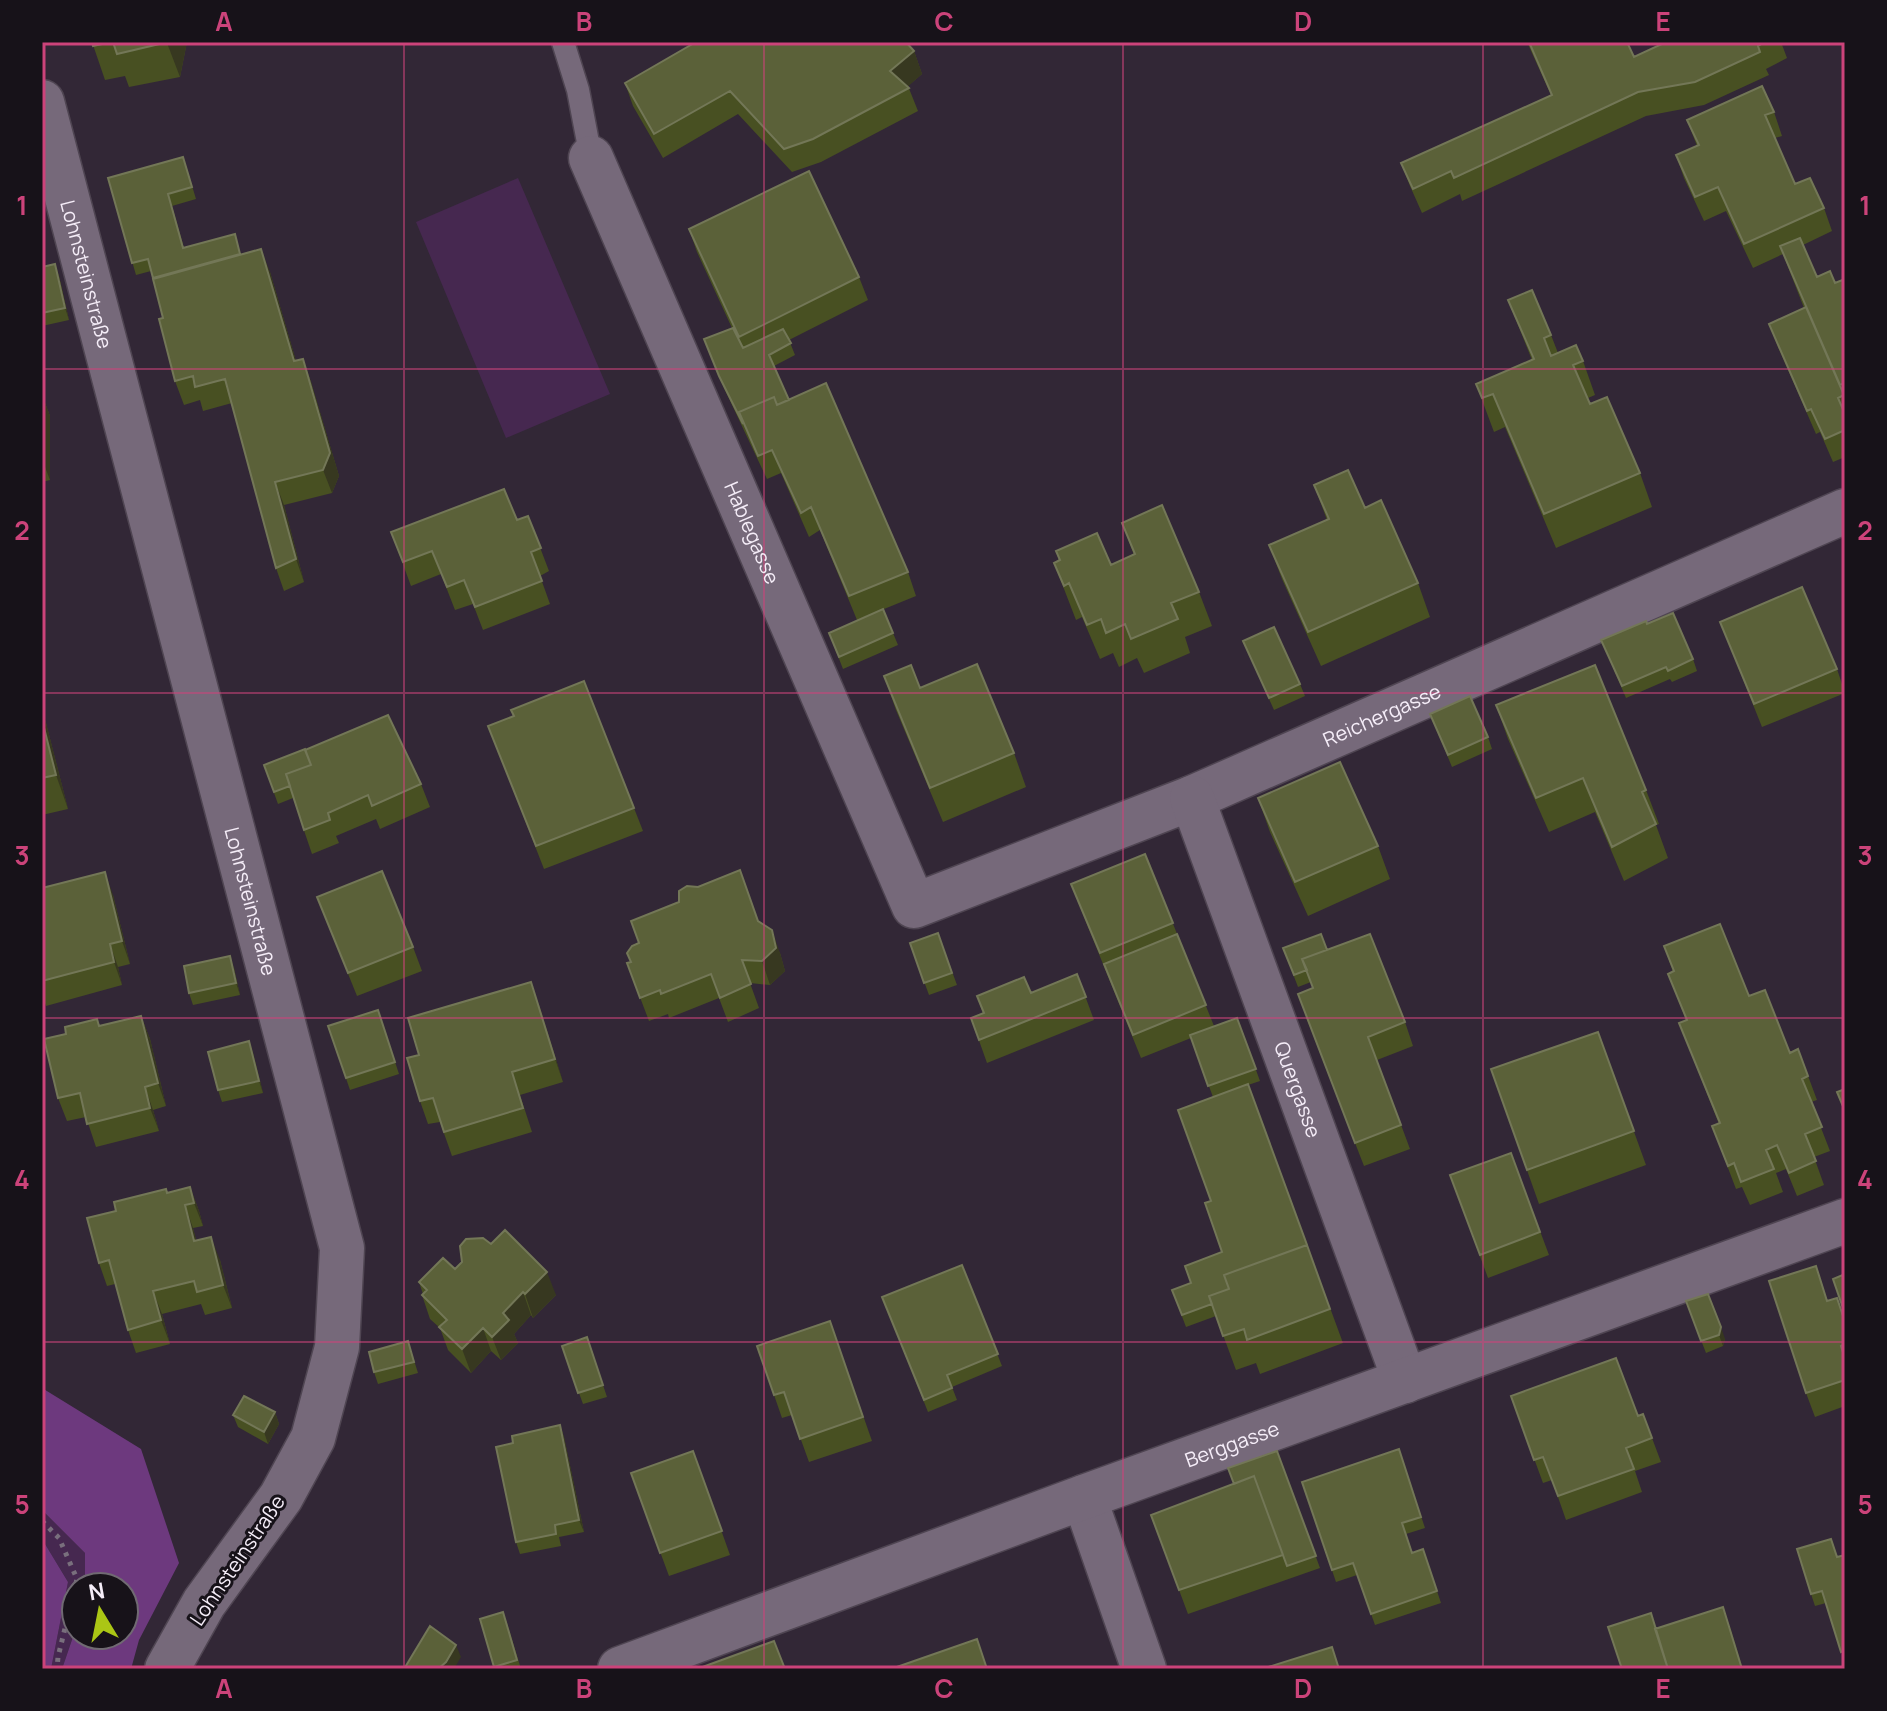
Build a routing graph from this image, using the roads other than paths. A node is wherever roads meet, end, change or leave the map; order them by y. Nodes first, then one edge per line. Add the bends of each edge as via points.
1 (563, 42) edge
2 (42, 102) edge
3 (591, 158) joint
4 (1845, 511) edge
5 (1192, 798) junction
6 (914, 906) joint
7 (1845, 1221) edge
8 (1405, 1381) junction
9 (1084, 1497) junction
10 (167, 1669) edge
11 (620, 1669) edge
12 (1144, 1669) edge

1 - 3 lane
2 - 10 street, Lohnsteinstraße via 342,1248 337,1347 313,1438 281,1497 204,1603
3 - 6 street, Hablegasse
4 - 5 street, Reichergasse
5 - 6 street, Reichergasse
5 - 8 street, Quergasse
7 - 8 street, Berggasse
8 - 9 street, Berggasse
9 - 11 street, Berggasse
9 - 12 street

